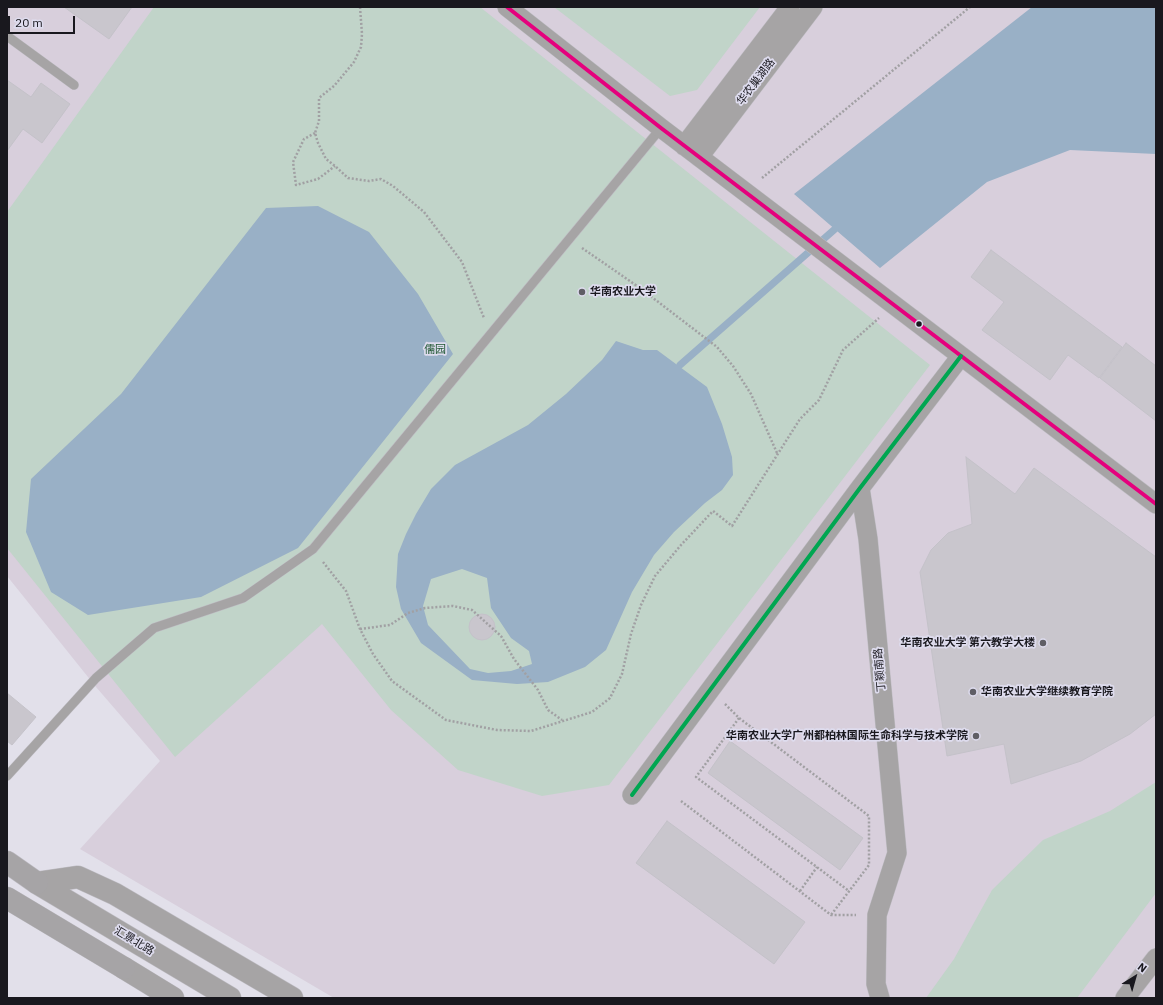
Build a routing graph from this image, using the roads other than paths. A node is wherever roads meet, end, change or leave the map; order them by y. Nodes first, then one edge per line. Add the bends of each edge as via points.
1 (507, 7) edge
2 (790, 7) edge
3 (813, 7) edge
4 (7, 36) edge
5 (74, 85) dead end
6 (661, 128) junction
7 (692, 151) junction
8 (961, 356) junction
9 (860, 488) junction
10 (1156, 504) edge
11 (7, 776) edge
12 (632, 795) dead end
13 (7, 862) edge
14 (37, 884) junction
15 (7, 898) edge
16 (1156, 958) edge
17 (124, 968) junction
18 (148, 998) edge
19 (173, 998) edge
20 (230, 998) edge
21 (292, 998) edge
22 (880, 998) edge
23 (1125, 998) edge

1 - 6 street
2 - 7 street, 华农巢湖路
3 - 7 street, 华农巢湖路
4 - 5 lane
6 - 7 street
6 - 11 lane via 313,549 243,598 154,628 96,678
7 - 8 street
8 - 9 street
8 - 10 street
9 - 12 street
9 - 22 street, 丁颖南路 via 868,539 897,853 877,915 876,984
13 - 14 main road
14 - 20 street, 汇景北路
14 - 21 street via 78,877 115,894
15 - 17 main road
16 - 23 street
17 - 18 street
17 - 19 street

